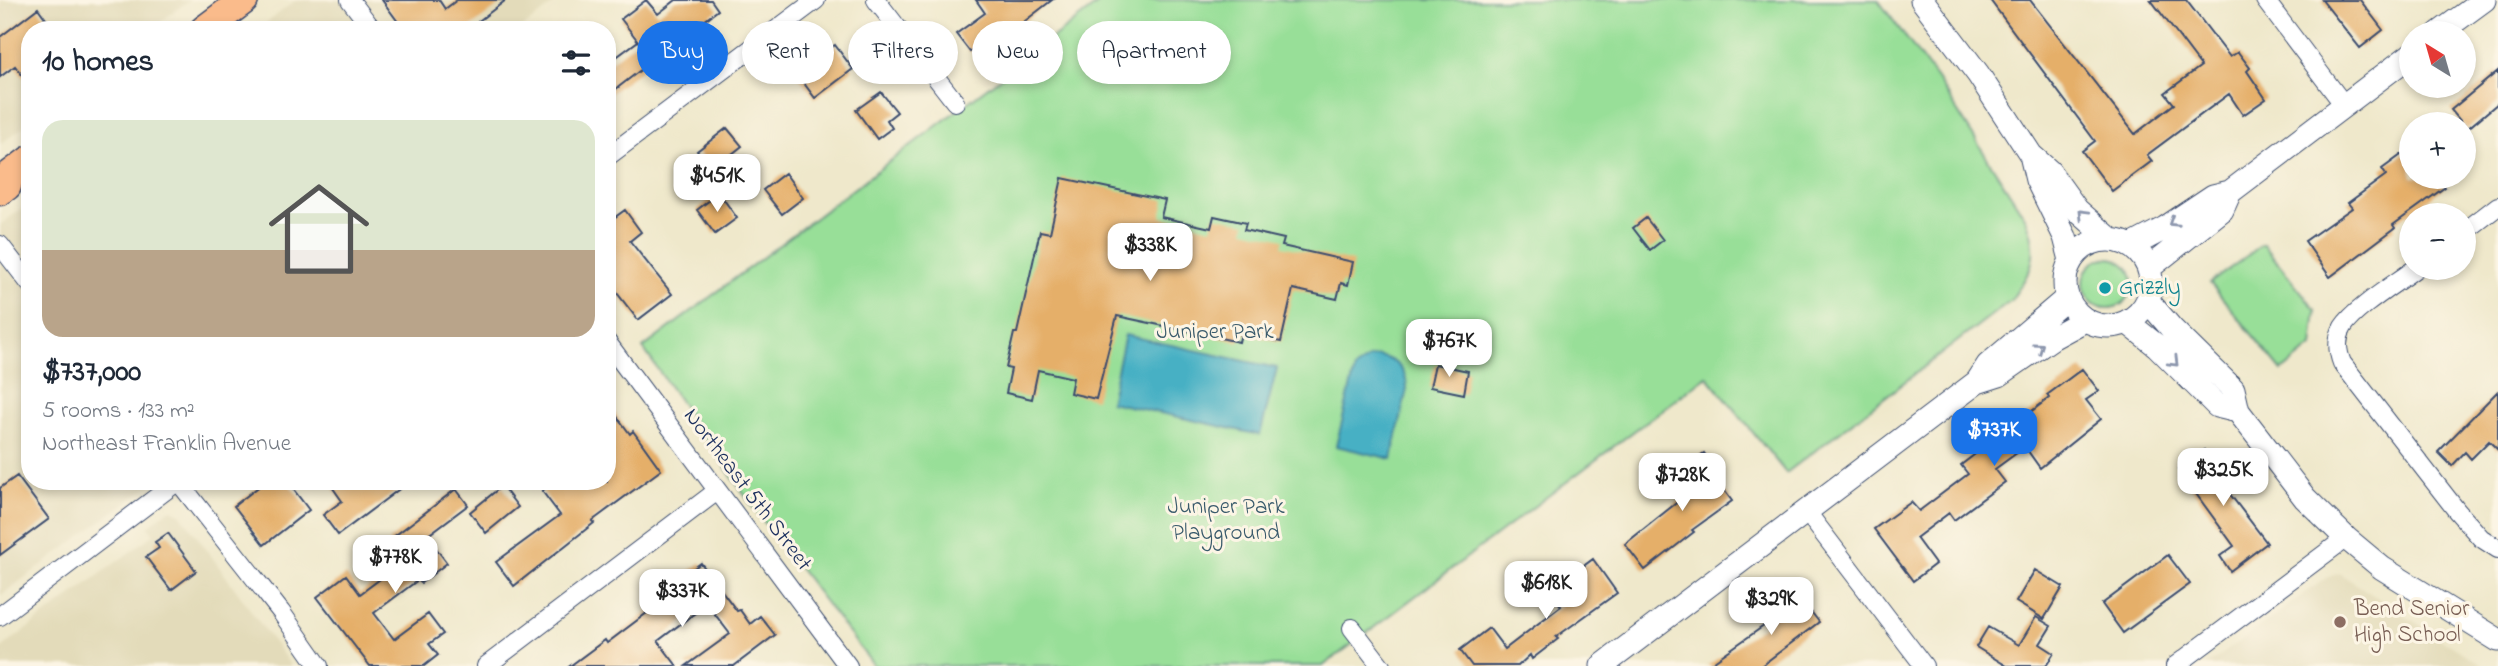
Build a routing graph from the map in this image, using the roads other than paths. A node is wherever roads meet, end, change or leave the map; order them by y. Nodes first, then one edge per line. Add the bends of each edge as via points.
1 (244, 0) edge
2 (350, 0) edge
3 (816, 0) edge
4 (876, 0) edge
5 (1922, 0) edge
6 (2265, 0) edge
7 (2484, 0) edge
8 (216, 21) edge
9 (366, 21) edge
10 (2455, 21) edge
11 (2399, 64) edge
12 (955, 102) dead end
13 (2344, 105) junction
14 (616, 151) edge
15 (2031, 155) junction
16 (2230, 192) junction
17 (2498, 206) edge
18 (2476, 223) edge
19 (2120, 243) junction
20 (0, 245) edge
21 (2071, 260) junction
22 (2149, 268) junction
23 (21, 273) edge
24 (2400, 280) edge
25 (2067, 299) junction
26 (2148, 301) junction
27 (2085, 320) junction
28 (2127, 322) junction
29 (616, 354) edge
30 (1977, 382) junction
31 (2238, 411) junction
32 (166, 490) edge
33 (185, 490) edge
34 (718, 491) junction
35 (1806, 511) junction
36 (2346, 538) junction
37 (2498, 549) edge
38 (0, 616) edge
39 (1352, 628) dead end
40 (2498, 640) edge
41 (319, 666) edge
42 (486, 666) edge
43 (848, 666) edge
44 (1381, 666) edge
45 (1602, 666) edge
46 (1924, 666) edge
47 (2175, 666) edge

1 - 8 main road
2 - 9 street
3 - 14 street
4 - 12 street
5 - 15 street
6 - 13 street
7 - 10 street
11 - 13 street
13 - 16 street
19 -> 15 street via 2077,210 2049,171
15 - 21 street via 2037,180 2066,237
16 -> 19 street via 2213,196 2165,228
16 - 22 street via 2222,209
17 - 18 street
19 - 21 street via 2088,244
19 - 22 street via 2142,256
20 - 23 street
21 - 25 street via 2064,285
22 - 26 street
24 - 37 street via 2344,326 2337,350 2342,363 2456,511
25 - 27 street
25 - 30 street via 1987,365
26 - 28 street
26 - 31 street via 2233,389
27 - 28 street via 2113,327
30 -> 27 street via 1999,375
28 -> 31 street via 2217,406
29 - 34 street, Northeast 5th Street
30 - 35 street
31 - 36 street via 2305,498
32 - 38 street
33 - 41 street
34 - 42 street
34 - 43 street, Northeast 5th Street
35 - 45 street
35 - 46 street
36 - 40 street via 2382,568
36 - 47 street
39 - 44 street

